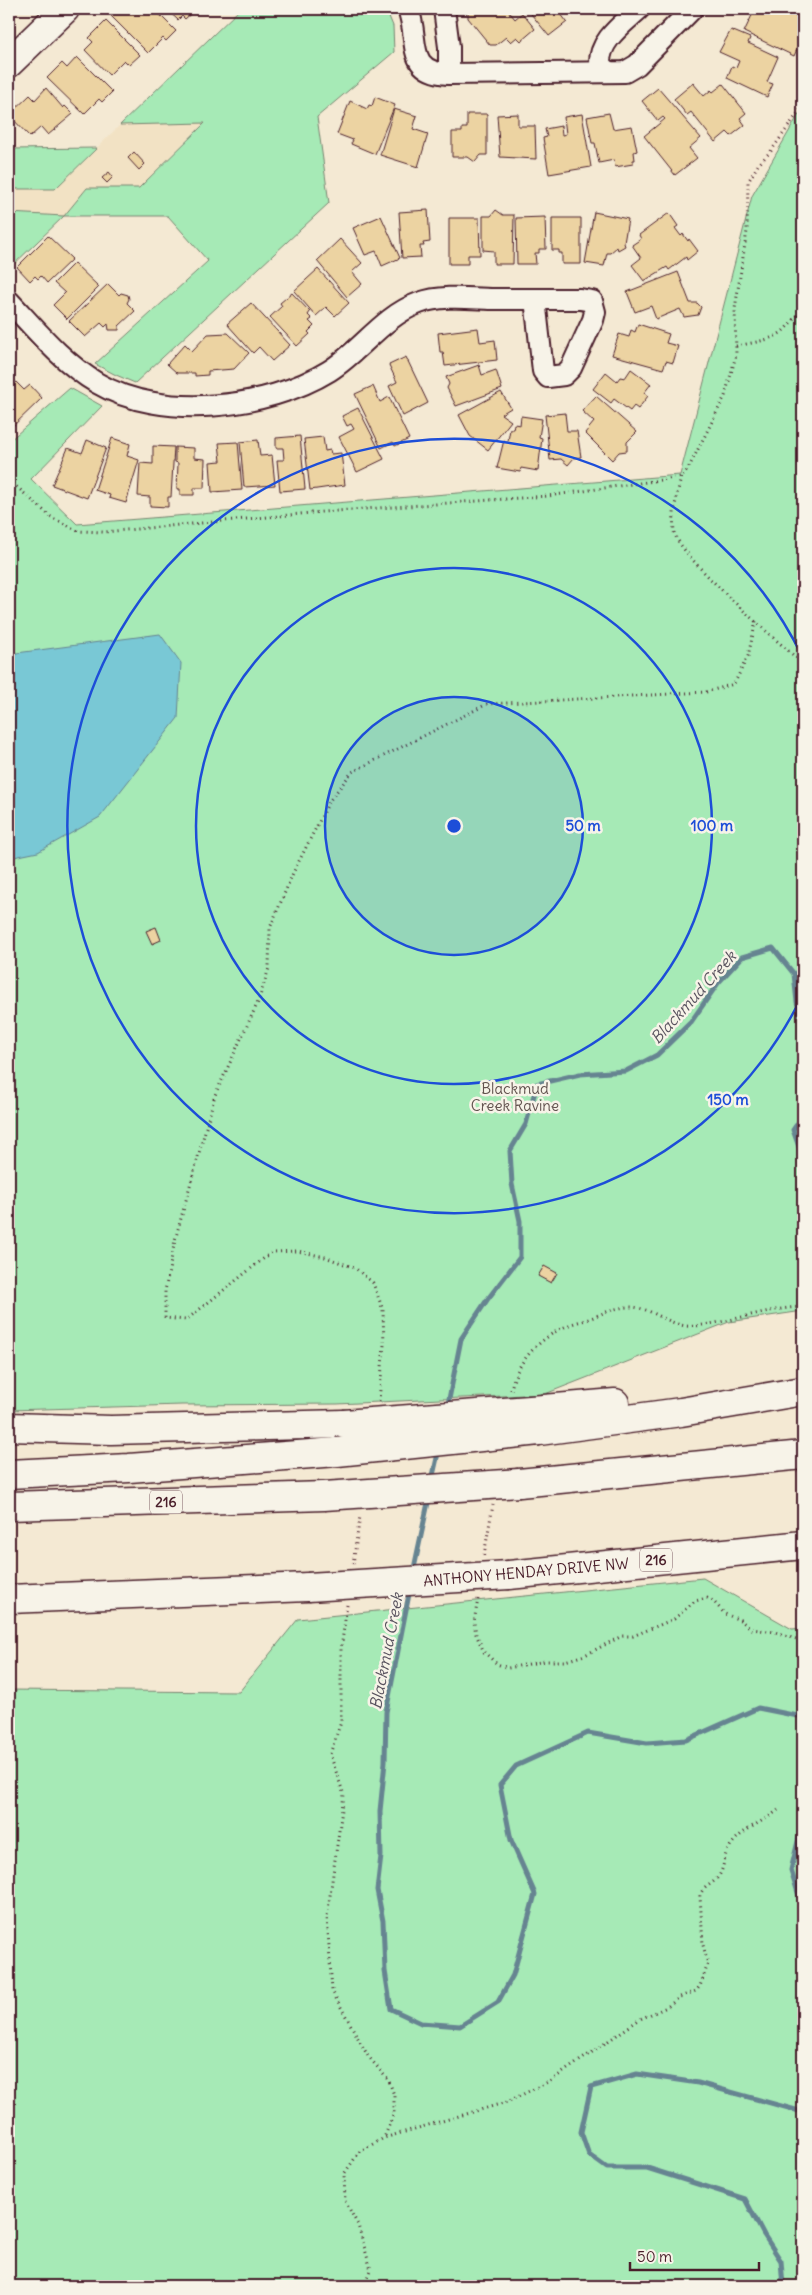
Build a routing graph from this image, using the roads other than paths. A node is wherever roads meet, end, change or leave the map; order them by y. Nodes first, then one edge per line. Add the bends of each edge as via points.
1 (408, 9) edge
2 (444, 9) edge
3 (639, 9) edge
4 (692, 9) edge
5 (55, 13) edge
6 (9, 63) edge
7 (607, 72) junction
8 (449, 74) junction
9 (535, 299) dead end
10 (9, 301) edge
11 (803, 1384) edge
12 (803, 1391) edge
13 (541, 1420) junction
14 (9, 1427) edge
15 (803, 1455) edge
16 (9, 1474) edge
17 (9, 1506) edge
18 (803, 1545) edge
19 (17, 1600) edge

1 - 8 street via 420,65 429,71
2 - 8 street
3 - 7 street via 602,47 600,65
4 - 7 street via 637,65 624,72
5 - 6 main road
7 - 8 street
9 - 10 street via 453,298 422,302 400,313 346,360 309,382 249,401 188,406 142,400 99,384 65,359
11 - 13 main road via 669,1399
12 - 13 main road via 681,1412
13 - 14 main road, bridge via 111,1430
13 - 16 main road, bridge via 337,1452
15 - 17 main road, 216, bridge via 519,1483 324,1496
18 - 19 main road, ANTHONY HENDAY DRIVE NW / 216, bridge via 509,1575

